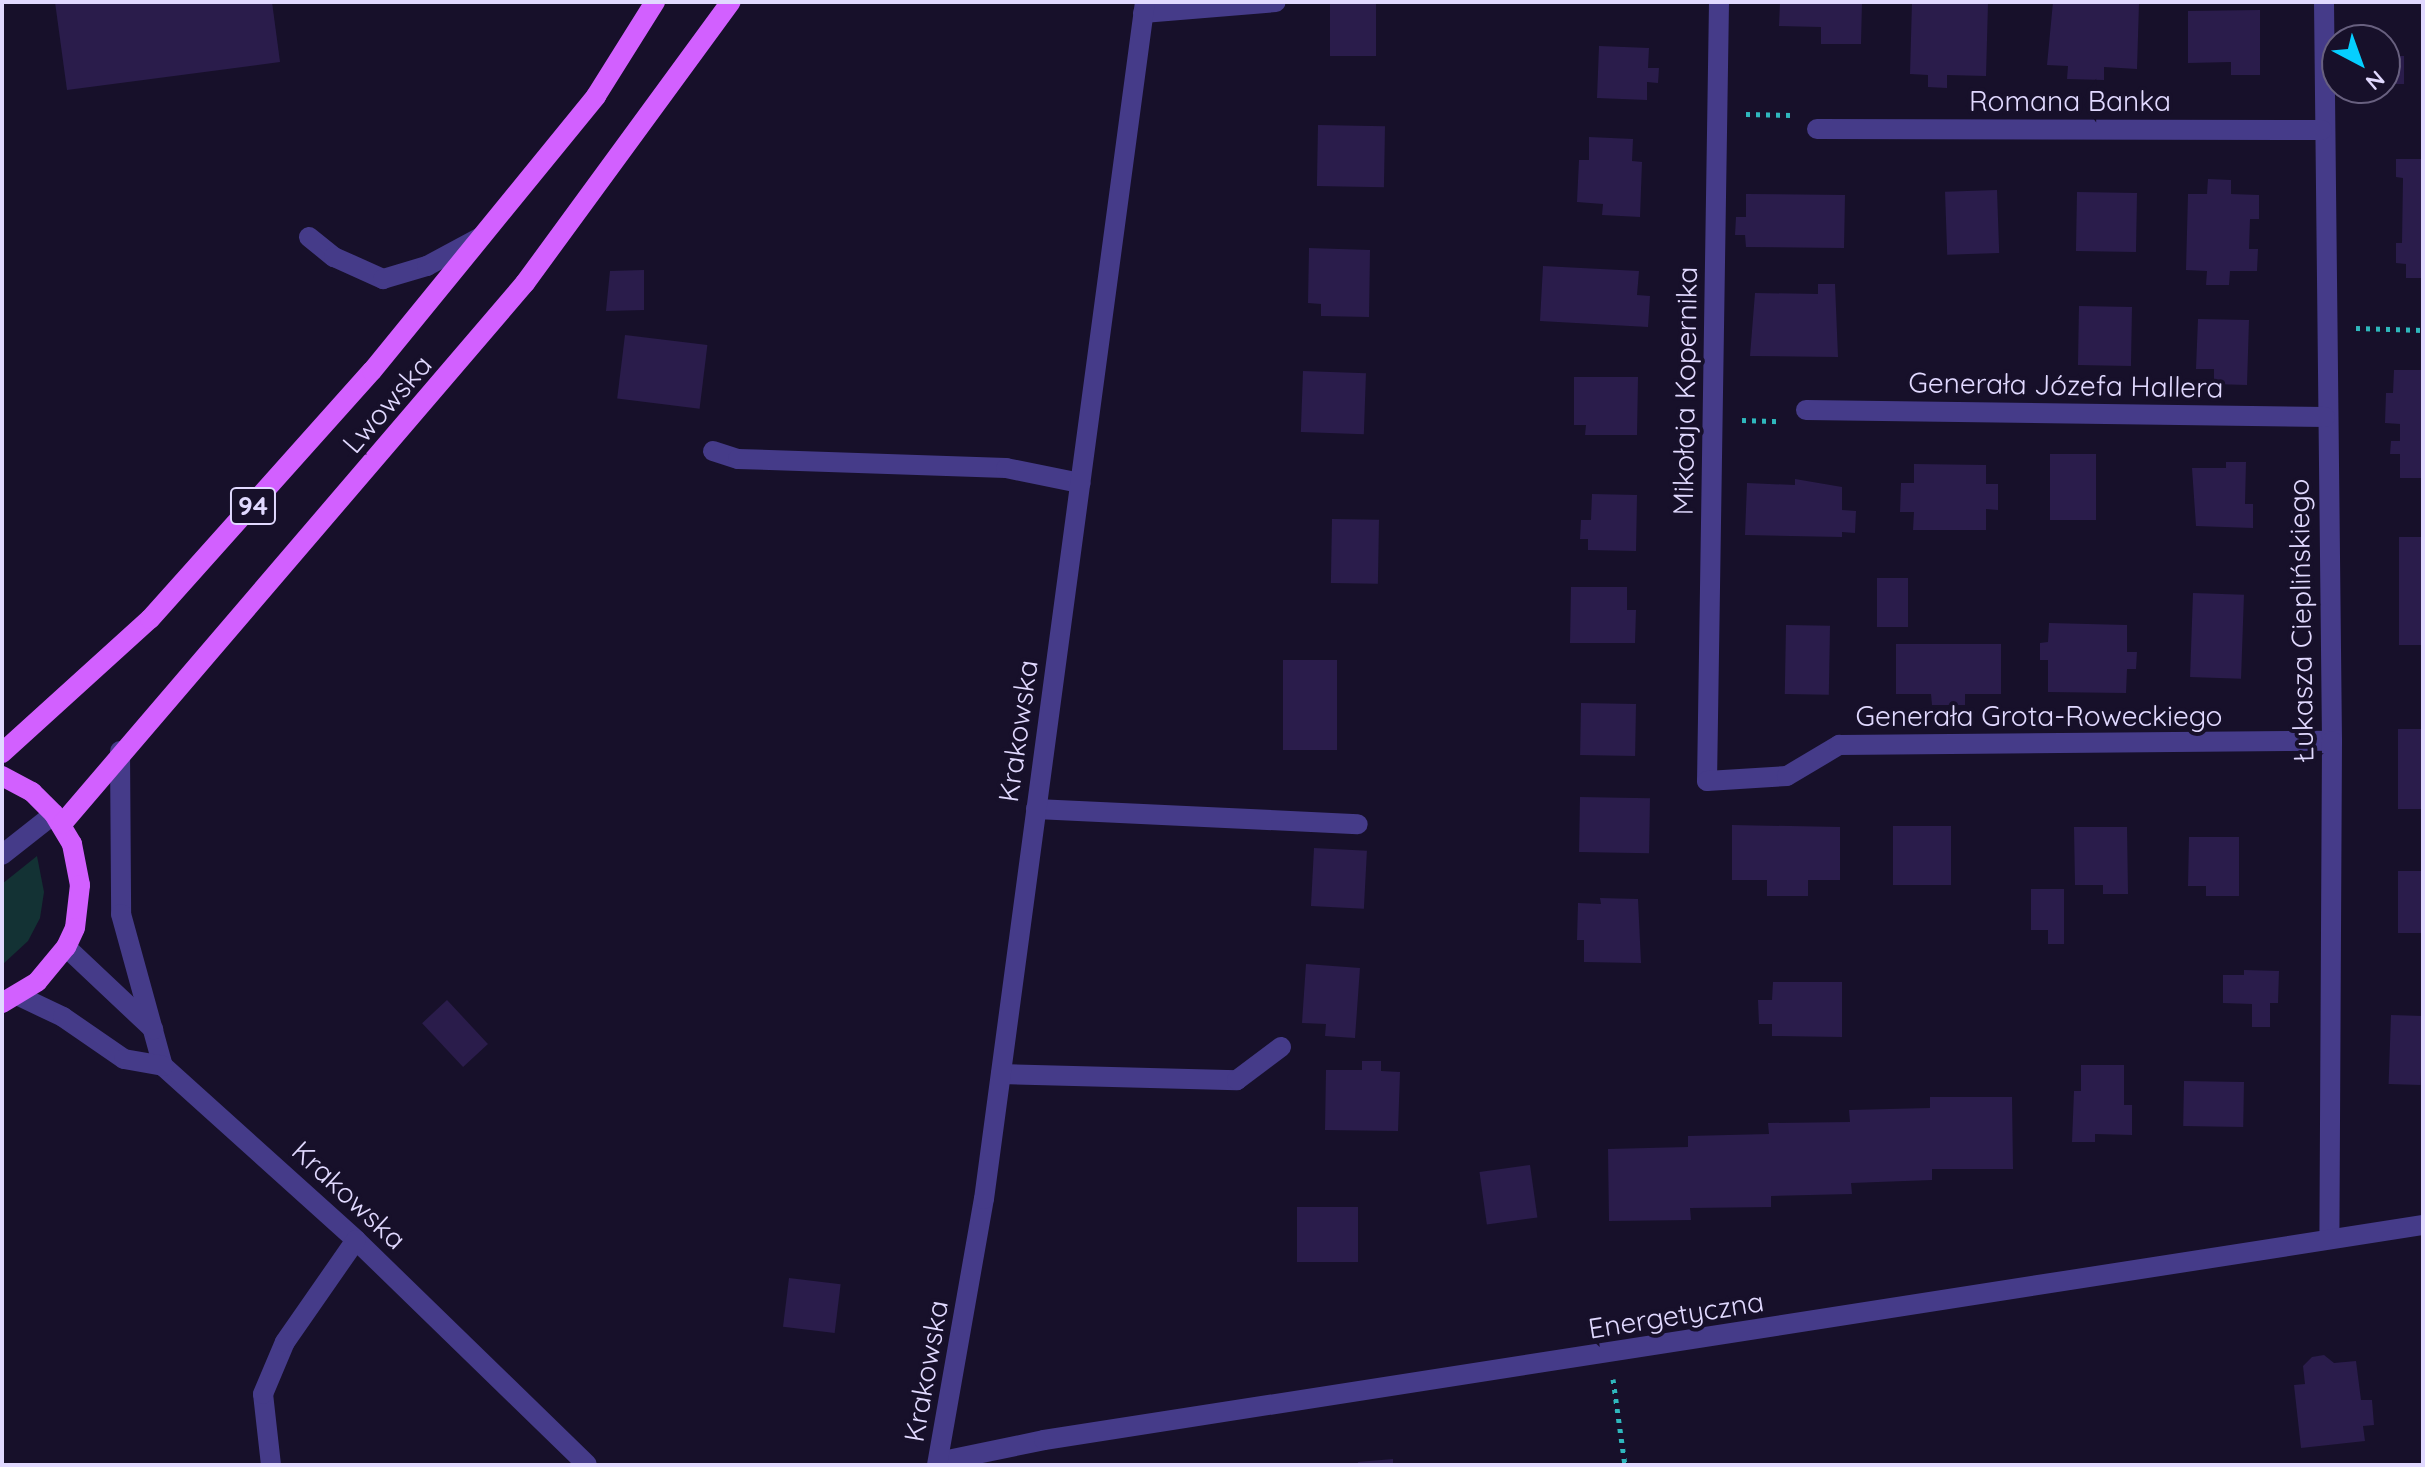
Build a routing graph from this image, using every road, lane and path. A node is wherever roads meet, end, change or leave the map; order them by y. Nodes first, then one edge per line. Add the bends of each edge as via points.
1 (655, 2) edge
2 (731, 2) edge
3 (1276, 2) edge
4 (1719, 2) edge
5 (2324, 2) edge
6 (1144, 8) edge
7 (1717, 113) junction
8 (1817, 129) joint
9 (2322, 130) junction
10 (309, 237) dead end
11 (481, 237) junction
12 (2324, 327) junction
13 (2423, 330) edge
14 (1806, 410) joint
15 (2325, 417) junction
16 (1712, 420) junction
17 (713, 451) dead end
18 (1080, 483) junction
19 (2332, 741) junction
20 (120, 751) junction
21 (2, 753) edge
22 (2, 776) edge
23 (1707, 781) joint
24 (1036, 809) junction
25 (58, 819) junction
26 (1358, 824) dead end
27 (2, 855) edge
28 (66, 947) junction
29 (10, 999) edge
30 (153, 1029) junction
31 (1281, 1047) dead end
32 (163, 1066) junction
33 (1001, 1074) junction
34 (2423, 1225) edge
35 (2329, 1239) junction
36 (356, 1240) junction
37 (1610, 1354) junction
38 (938, 1464) edge
39 (271, 1465) edge
40 (587, 1465) edge
41 (1625, 1465) edge

1 - 11 main road, Lwowska / 94 via 596,96
2 - 20 main road, Lwowska / 94 via 525,283
3 - 6 street
4 - 7 street, Mikołaja Kopernika
5 - 9 street, Łukasza Cieplińskiego
6 - 18 street, Krakowska
7 - 8 path via 1795,115
7 - 16 street, Mikołaja Kopernika
8 - 9 street, Romana Banka
9 - 12 street, Łukasza Cieplińskiego
10 - 11 street via 359,271 383,279 427,266
11 - 21 main road, Lwowska / 94 via 372,371 182,585 87,681
12 - 13 path
12 - 15 street, Łukasza Cieplińskiego
14 - 15 street, Generała Józefa Hallera
14 - 16 path via 1789,421
15 - 19 street, Łukasza Cieplińskiego
16 - 23 street, Mikołaja Kopernika
17 - 18 street via 738,459 1006,468
18 - 24 street, Krakowska
19 - 23 street, Generała Grota-Roweckiego via 1839,745 1787,776
19 - 35 street, Łukasza Cieplińskiego
20 - 25 main road, Lwowska / 94
20 - 30 street via 121,914
22 - 25 main road via 32,792
24 - 26 street
24 - 33 street, Krakowska
25 - 27 street
25 - 28 main road via 80,885 75,928
28 - 29 main road
28 - 30 street
29 - 32 street via 63,1017 124,1059
30 - 32 street
31 - 33 street via 1237,1080
32 - 36 street, Krakowska
33 - 38 street, Krakowska
34 - 35 street, Energetyczna
35 - 37 street, Energetyczna
36 - 39 street via 285,1342 263,1394
36 - 40 street, Krakowska
37 - 38 street, Energetyczna via 1044,1440
37 - 41 path

